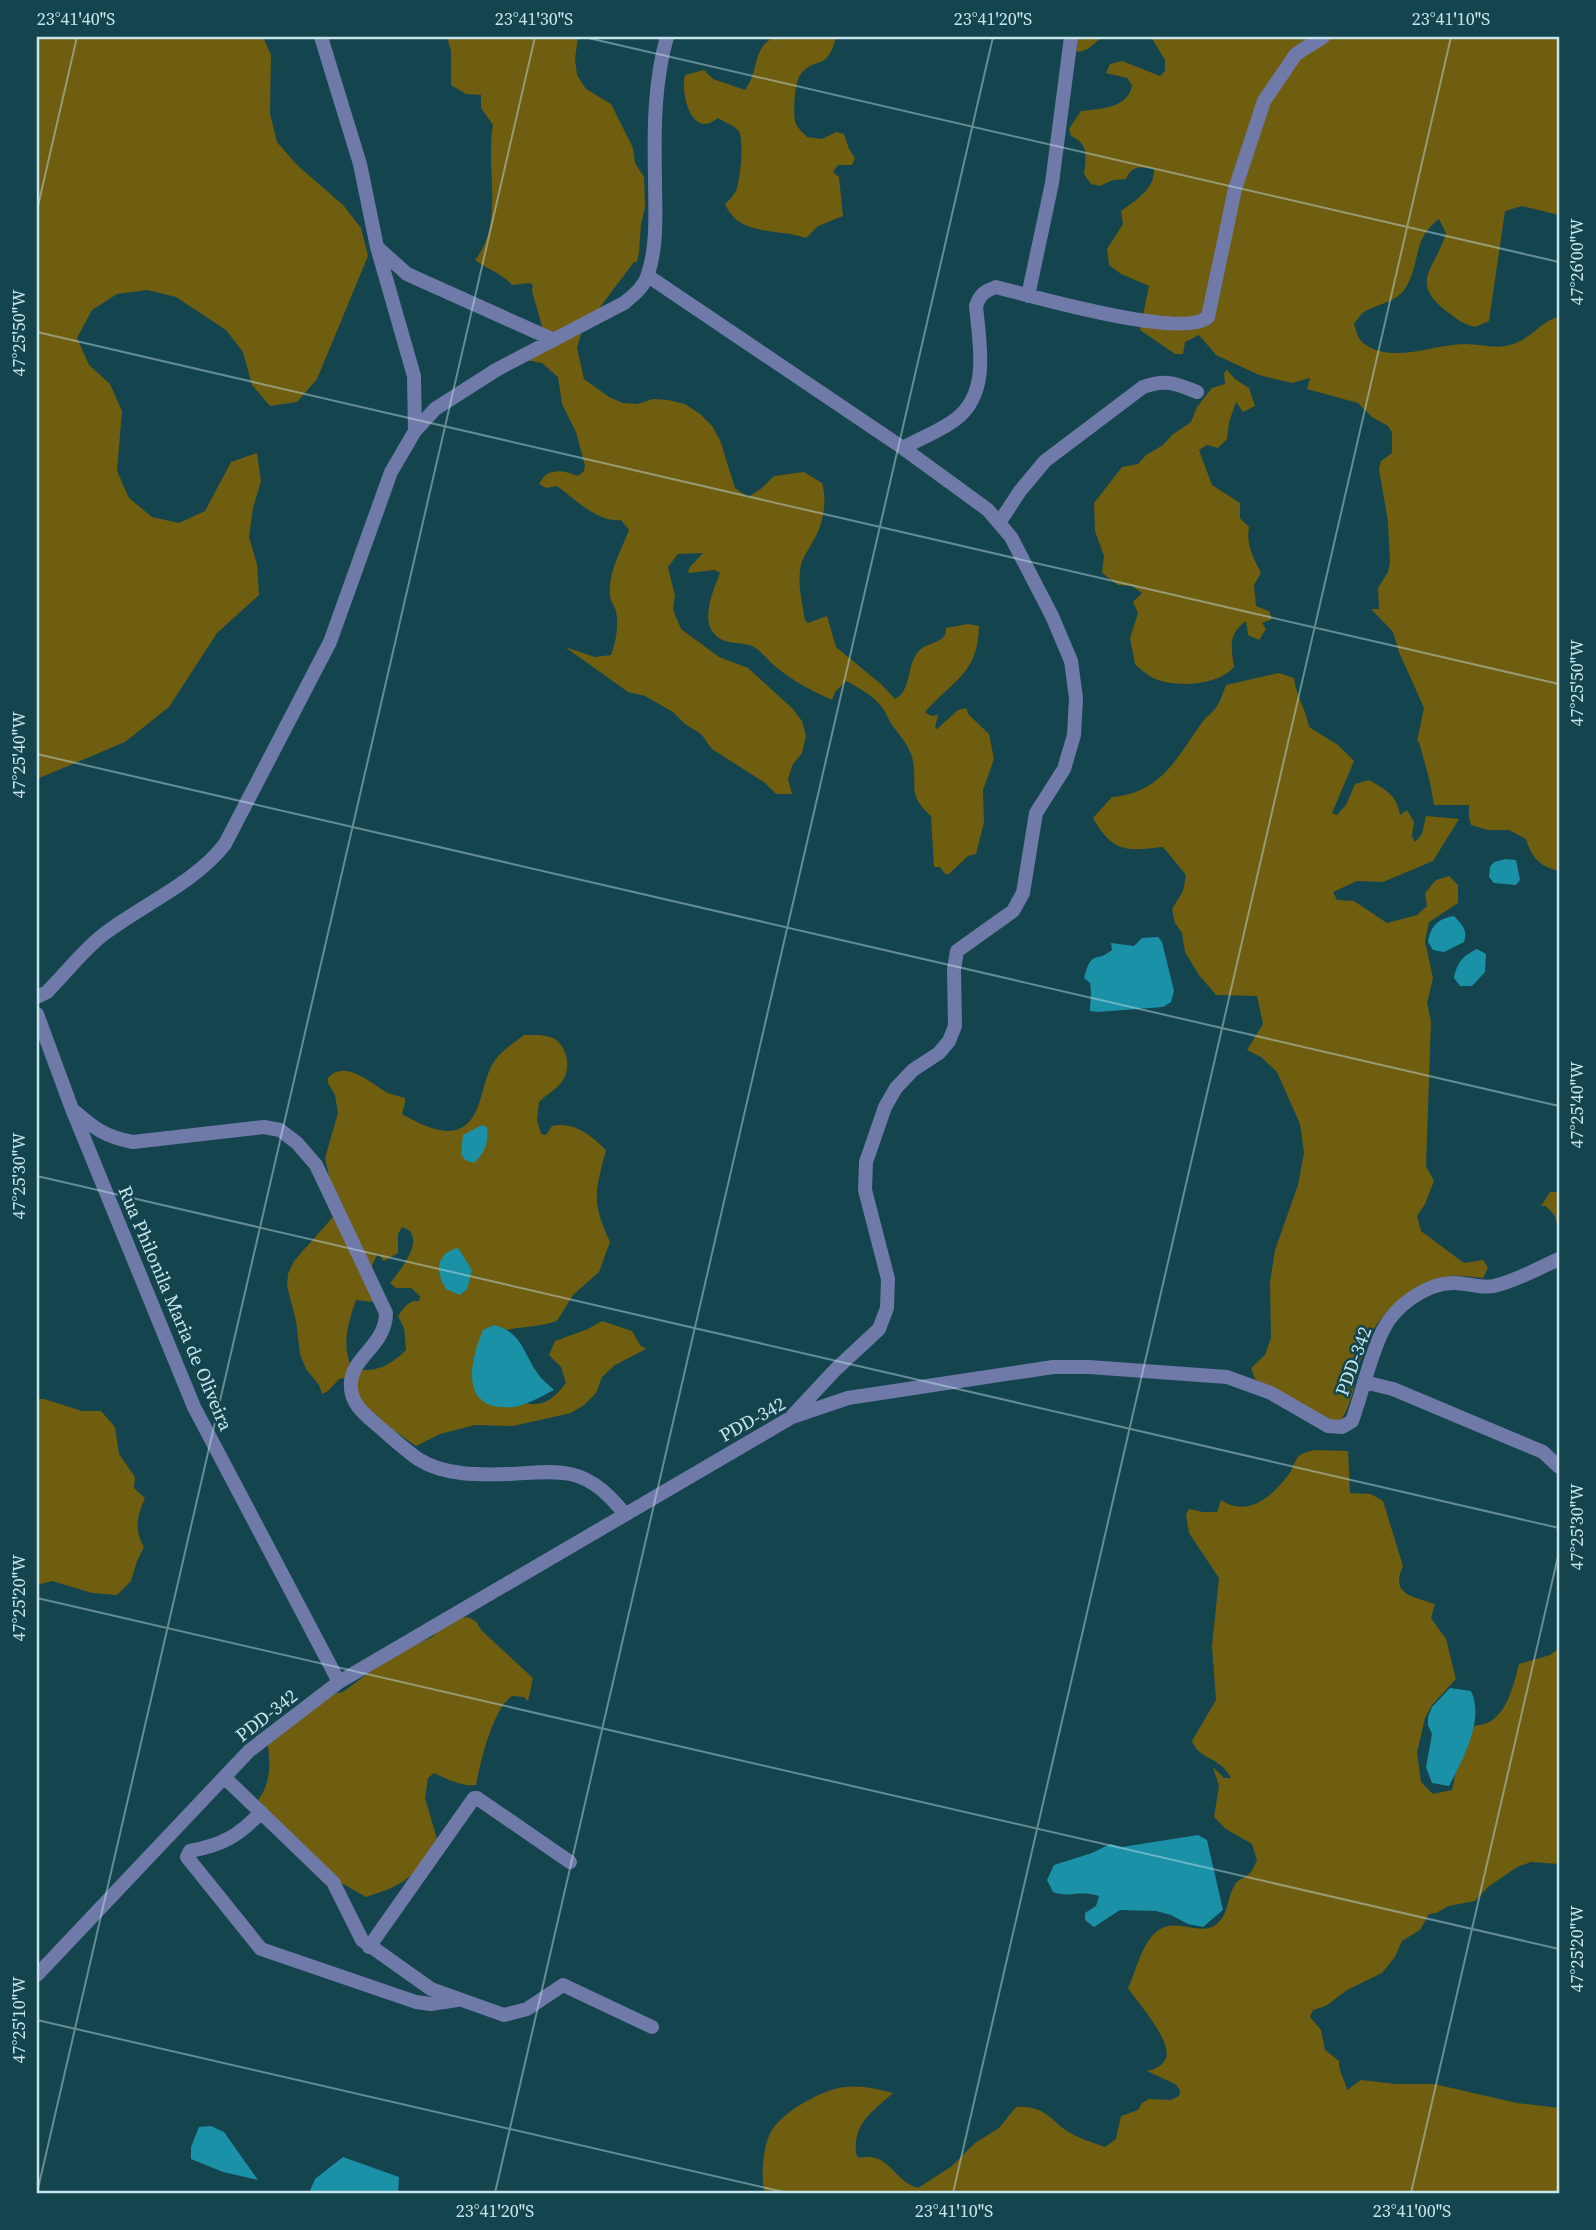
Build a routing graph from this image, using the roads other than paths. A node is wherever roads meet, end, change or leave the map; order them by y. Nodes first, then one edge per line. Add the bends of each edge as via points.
1 (321, 37) edge
2 (667, 37) edge
3 (1071, 37) edge
4 (1323, 37) edge
5 (377, 247) junction
6 (648, 276) junction
7 (1028, 296) junction
8 (554, 340) junction
9 (1197, 392) dead end
10 (415, 431) junction
11 (904, 448) junction
12 (999, 523) junction
13 (37, 997) edge
14 (37, 1014) edge
15 (72, 1109) junction
16 (1559, 1259) edge
17 (1364, 1382) junction
18 (792, 1417) junction
19 (1559, 1467) edge
20 (625, 1514) junction
21 (339, 1682) junction
22 (224, 1777) junction
23 (261, 1812) junction
24 (570, 1862) dead end
25 (369, 1947) junction
26 (37, 1975) edge
27 (458, 1999) junction
28 (652, 2027) dead end

1 - 5 street via 359,164
2 - 6 street via 655,112 654,228
3 - 7 street via 1052,183
4 - 7 street via 1296,54 1264,101 1235,189 1208,317 1195,324 1148,321
5 - 8 street via 407,274
5 - 10 street via 414,376
6 - 8 street via 625,303
6 - 11 street
7 - 11 street via 996,287 979,297 975,306 981,363 969,405 957,419
8 - 10 street via 435,409
9 - 12 street via 1159,381 1143,387 1045,461
10 - 13 street via 391,472 330,642 225,844 206,864 103,934
11 - 12 street
12 - 18 street via 1035,580 1071,661 1074,734 1065,769 1037,813 1023,893 1013,911 957,951 955,1026 949,1041 896,1088 866,1162 864,1190 888,1279 887,1308 879,1329
14 - 15 street, Rua Philonila Maria de Oliveira
15 - 20 street via 112,1139 132,1142 264,1127 280,1130 316,1165 386,1312 383,1332 353,1372 353,1399 361,1412 418,1459 436,1468 492,1475 572,1475 593,1483
15 - 21 street, Rua Philonila Maria de Oliveira via 194,1407
16 - 17 street, PDD-342 / PDD-342 via 1495,1285 1452,1282 1429,1287 1402,1306 1384,1328
17 - 18 street, PDD-342 / PDD-342 via 1352,1421 1342,1427 1328,1426 1245,1381 1090,1367 1053,1367 848,1398
17 - 19 street via 1393,1389 1543,1452
18 - 20 street, PDD-342 / PDD-342
20 - 21 street, PDD-342 / PDD-342
21 - 22 street, PDD-342 / PDD-342 via 249,1751
22 - 23 street
22 - 26 street, PDD-342 / PDD-342
23 - 25 street via 333,1882
23 - 27 street via 221,1844 190,1851 187,1857 261,1949 416,2002
24 - 25 street via 474,1798
25 - 27 street via 431,1989
27 - 28 street via 503,2015 516,2014 563,1985

